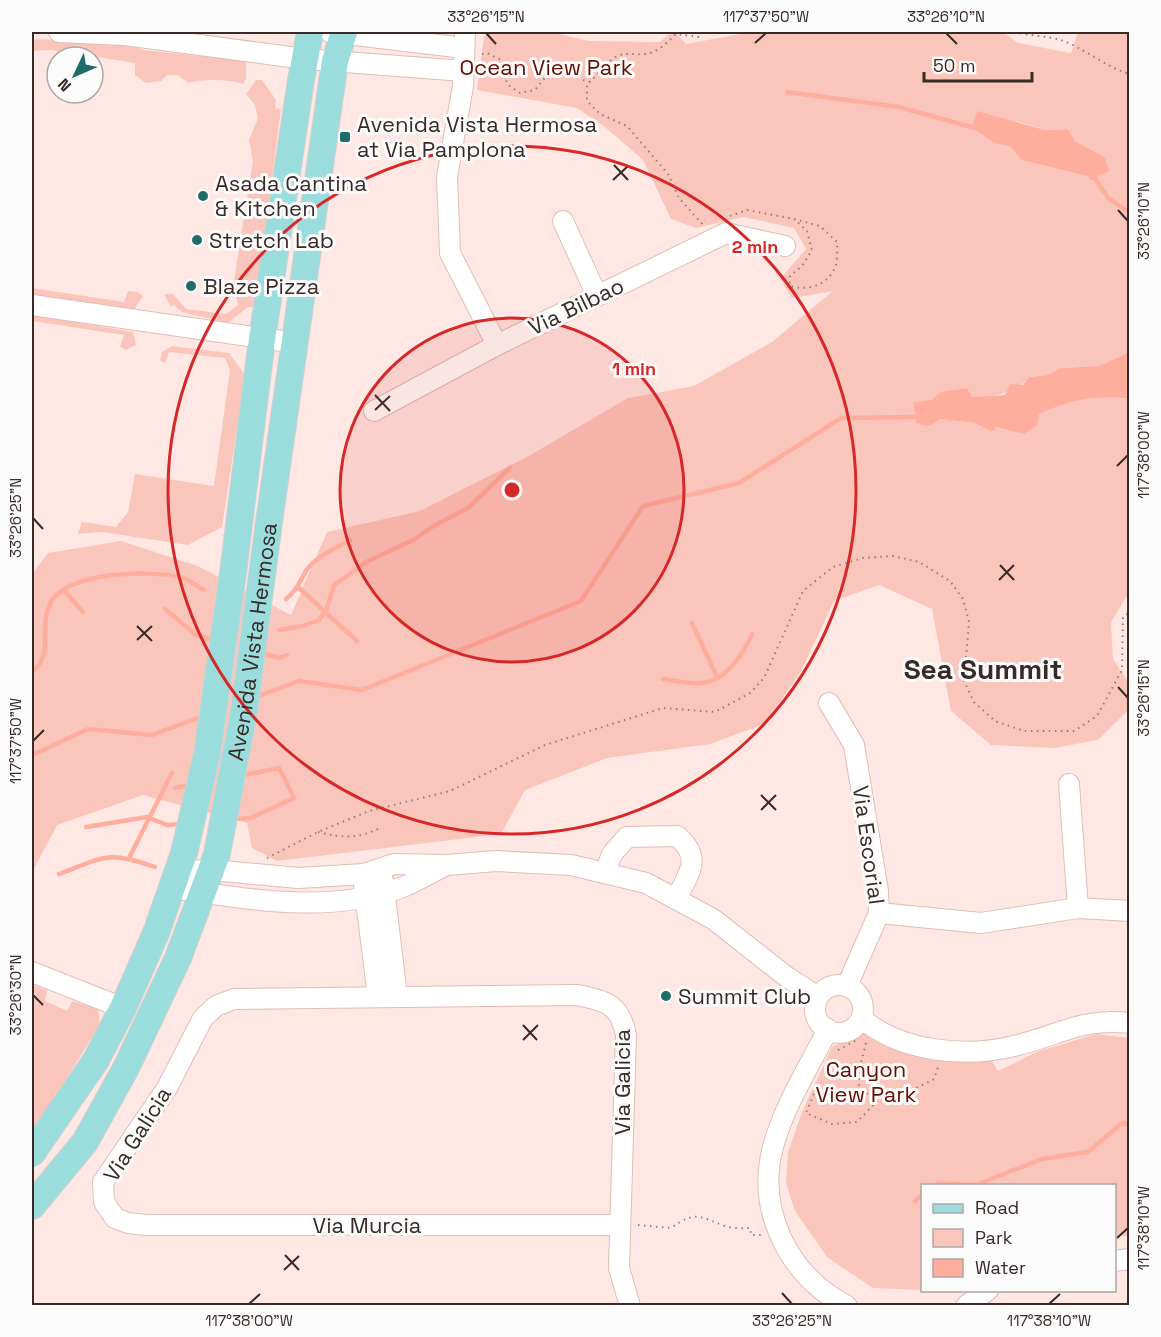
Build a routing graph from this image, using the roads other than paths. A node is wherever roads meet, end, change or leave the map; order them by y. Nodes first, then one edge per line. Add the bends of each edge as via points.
1 (59, 32) edge
2 (310, 32) edge
3 (339, 32) edge
4 (464, 52) edge
5 (305, 59) junction
6 (335, 61) junction
7 (563, 221) dead end
8 (784, 246) dead end
9 (597, 296) junction
10 (32, 305) edge
11 (262, 339) junction
12 (296, 343) junction
13 (497, 345) junction
14 (374, 411) dead end
15 (829, 703) dead end
16 (1069, 784) dead end
17 (447, 865) junction
18 (178, 871) junction
19 (373, 871) junction
20 (211, 872) junction
21 (605, 873) junction
22 (385, 892) junction
23 (364, 896) junction
24 (676, 899) junction
25 (1078, 908) junction
26 (1130, 911) edge
27 (879, 914) junction
28 (32, 972) edge
29 (847, 986) junction
30 (387, 997) junction
31 (818, 997) junction
32 (123, 1008) junction
33 (861, 1018) junction
34 (1130, 1023) edge
35 (828, 1029) junction
36 (32, 1153) edge
37 (32, 1206) edge
38 (116, 1218) joint
39 (619, 1225) junction
40 (985, 1292) edge
41 (630, 1305) edge
42 (847, 1305) edge
43 (966, 1305) edge

1 - 5 street via 125,35
2 - 5 main road, Avenida Vista Hermosa
3 - 4 street
3 - 6 main road, Avenida Vista Hermosa
4 - 6 street
4 - 13 street via 464,86 447,177 450,253
5 - 6 street
5 - 11 main road, Avenida Vista Hermosa
6 - 12 main road, Avenida Vista Hermosa
7 - 9 street
8 - 9 street, Via Bilbao via 726,232
9 - 13 street, Via Bilbao
10 - 11 street
11 - 12 street
11 - 18 main road, Avenida Vista Hermosa via 207,754
12 - 20 main road, Avenida Vista Hermosa via 244,711
13 - 14 street, Via Bilbao
15 - 27 street, Via Escorial via 854,745 879,891
16 - 25 street
17 - 19 street via 394,864
17 - 21 street via 496,861 571,865
17 - 22 street
18 - 20 street
18 - 32 main road, Avenida Vista Hermosa
19 - 20 street via 298,879
19 - 22 street
19 - 23 street
20 - 23 street via 283,903 334,902
20 - 37 main road, Avenida Vista Hermosa via 178,958 126,1068 85,1142
21 - 24 street via 646,883
21 - 24 street via 612,854 627,837 677,836 690,846 694,859
22 - 23 street
22 - 30 street
23 - 30 street
24 - 31 street via 712,919
25 - 26 street
25 - 27 street via 981,923
27 - 29 street, Via Escorial
28 - 32 street
29 - 31 street via 834,986
29 - 33 street via 859,996
30 - 38 street, Via Galicia via 234,999 216,1006 203,1018 167,1088 103,1182 104,1202
30 - 39 street, Via Galicia via 577,995 613,1006 623,1019 626,1035
31 - 35 street via 816,1013
32 - 36 main road, Avenida Vista Hermosa via 96,1060
33 - 34 street via 903,1041 970,1052 1002,1049 1082,1023
33 - 35 street via 845,1032
35 - 42 street via 773,1146 769,1183 778,1232 796,1266 816,1286
38 - 39 street, Via Murcia via 146,1225
39 - 41 street, Via Galicia via 619,1268
40 - 43 street

